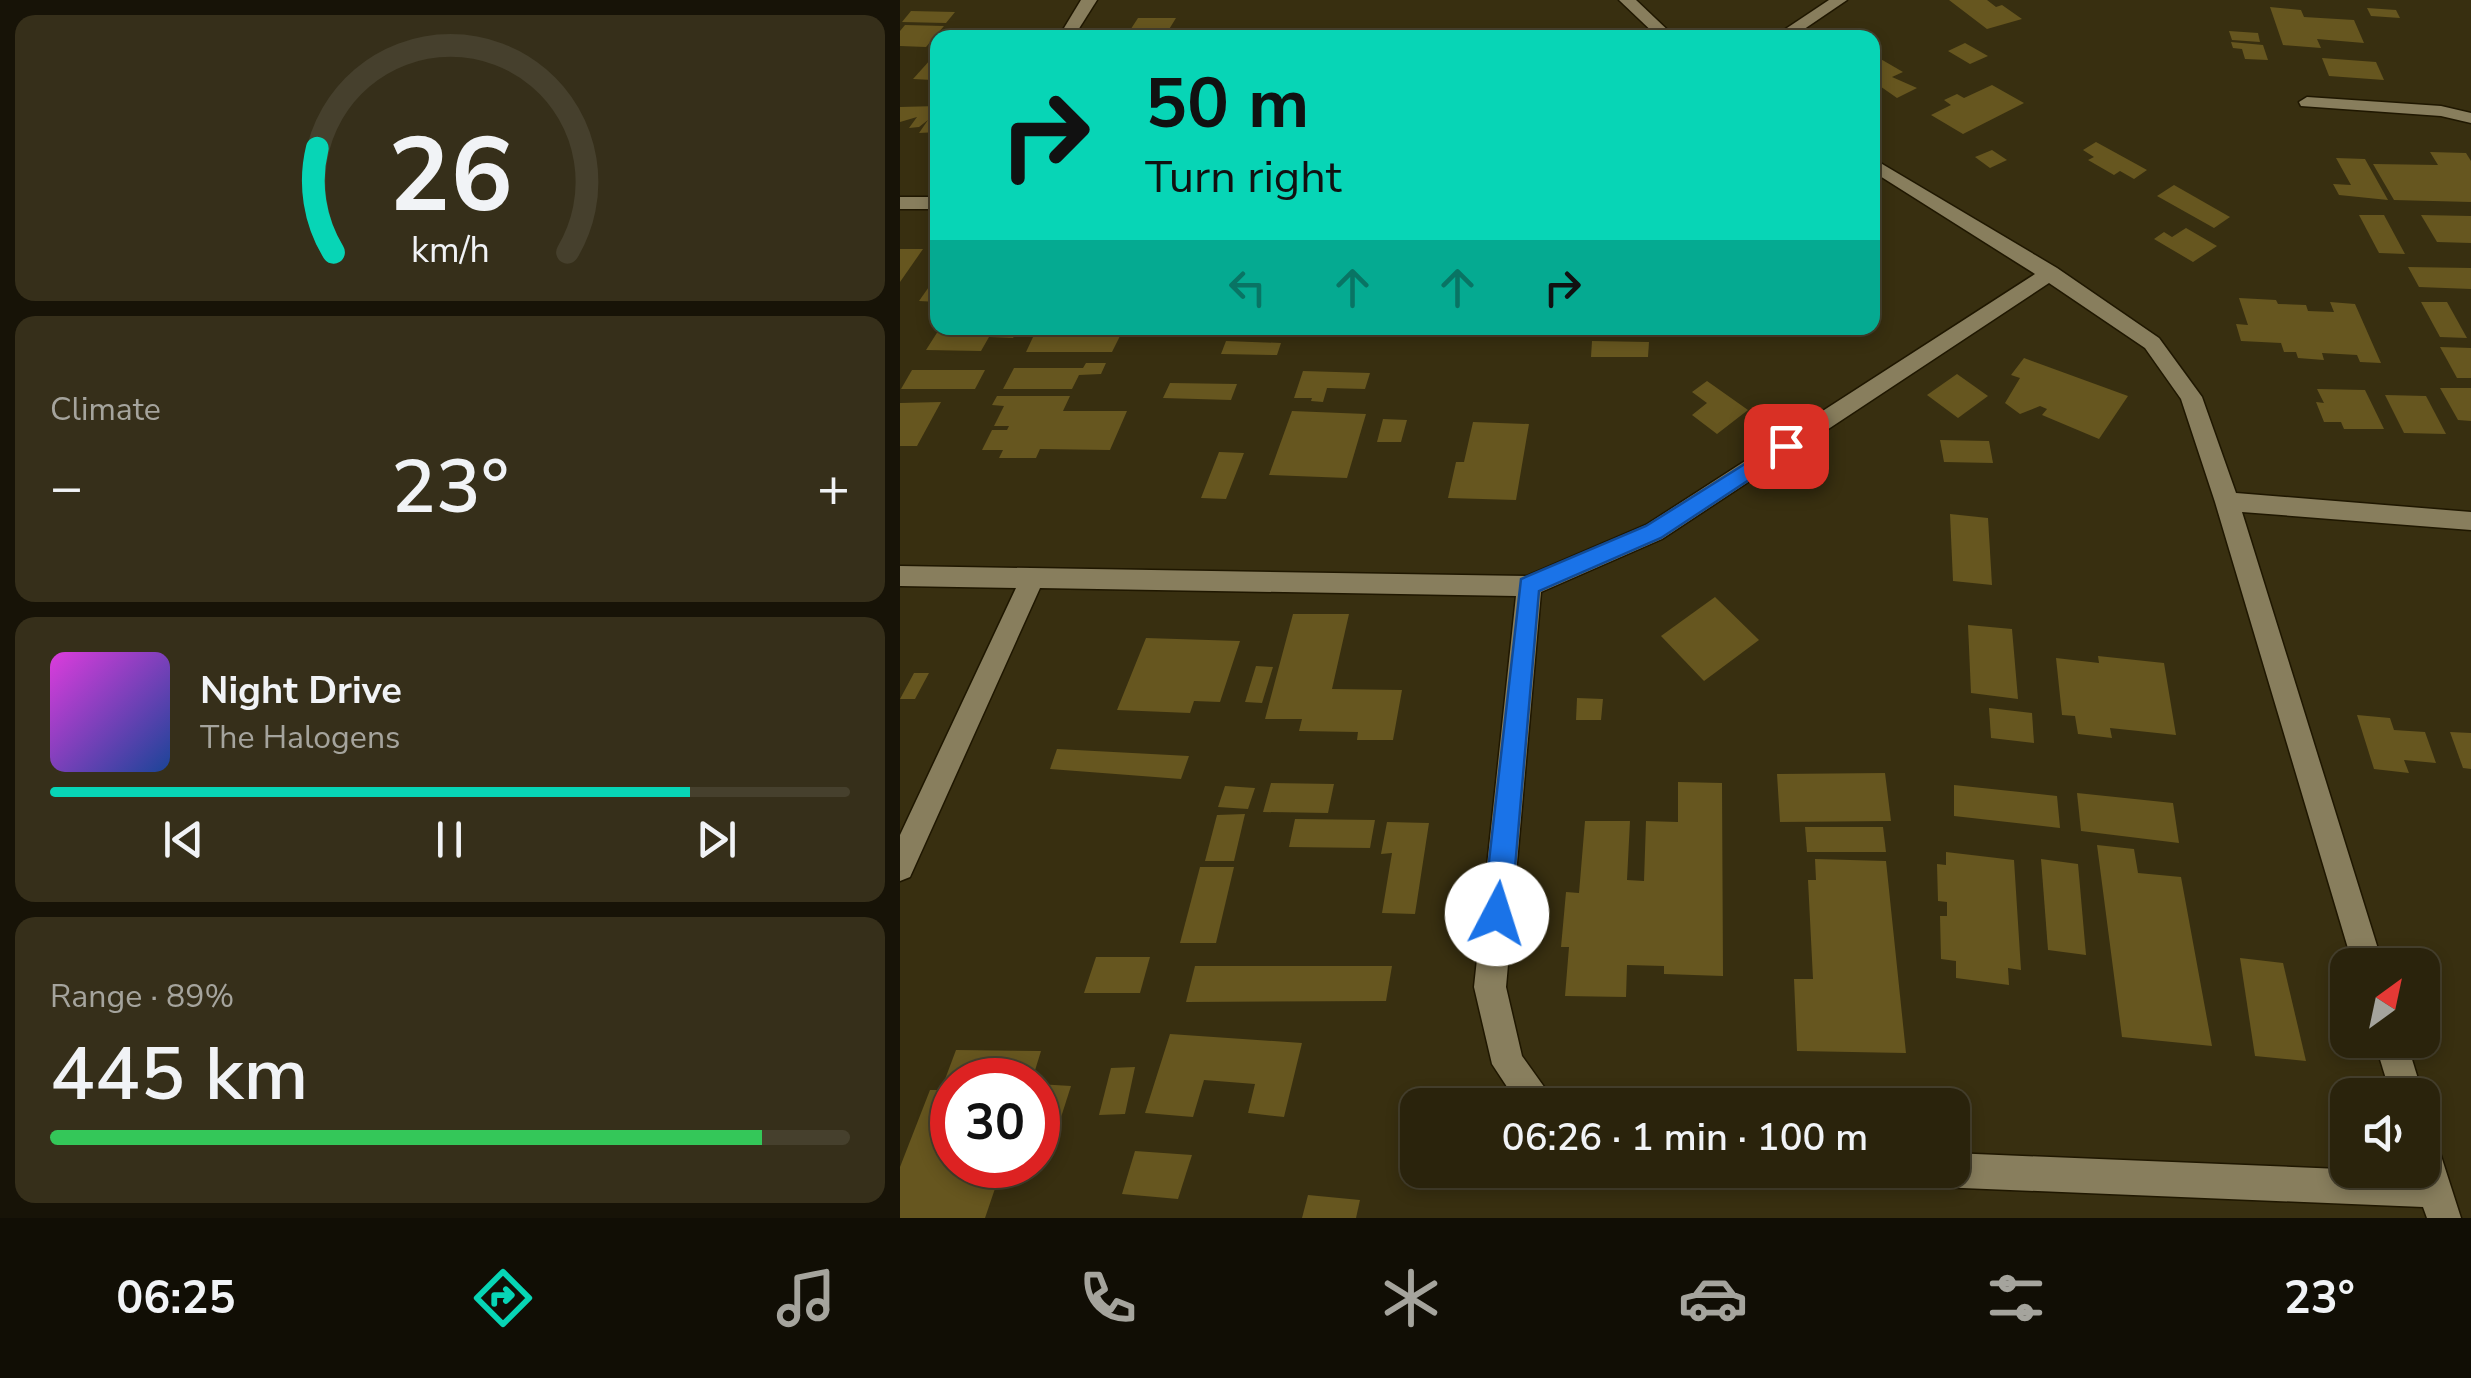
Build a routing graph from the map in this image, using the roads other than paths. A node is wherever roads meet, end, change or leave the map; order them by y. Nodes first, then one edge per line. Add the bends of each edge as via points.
1 (1089, 0) edge
2 (1627, 0) edge
3 (1839, 0) edge
4 (1070, 30) edge
5 (1661, 30) edge
6 (1792, 30) edge
7 (2306, 102) dead end
8 (2471, 118) edge
9 (1880, 168) edge
10 (900, 203) edge
11 (930, 203) edge
12 (2050, 273) junction
13 (2227, 502) junction
14 (2471, 521) edge
15 (900, 576) edge
16 (1032, 580) junction
17 (1529, 586) junction
18 (900, 867) edge
19 (2363, 948) edge
20 (1527, 1088) edge
21 (1970, 1172) edge
22 (2440, 1204) edge

1 - 4 street
2 - 5 street
3 - 6 street
7 - 8 street
9 - 12 street
10 - 11 street
12 - 13 street via 2152,343 2191,397
12 - 17 street via 1654,532
13 - 14 street
13 - 19 street
15 - 16 street
16 - 17 street
16 - 18 street
17 - 20 street via 1490,988 1508,1064
21 - 22 street

